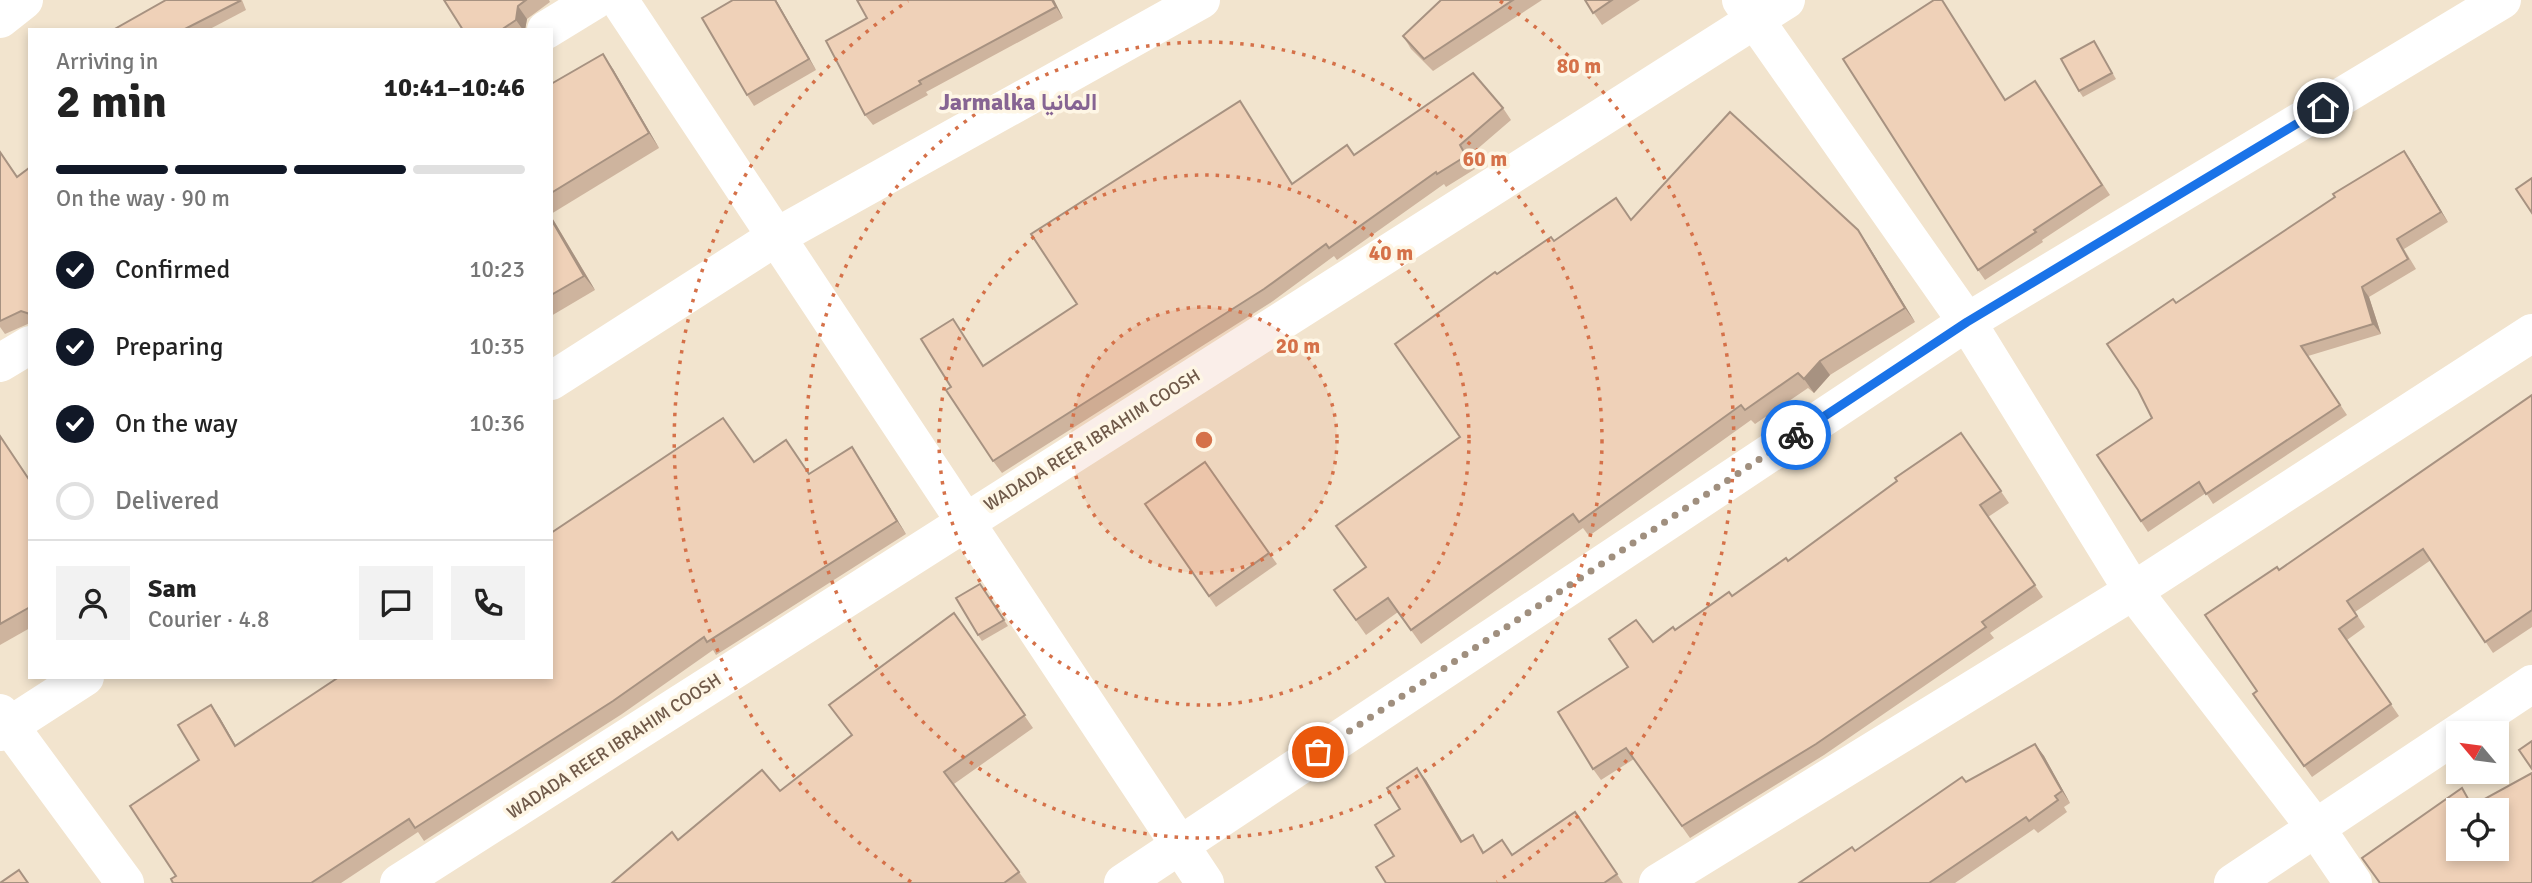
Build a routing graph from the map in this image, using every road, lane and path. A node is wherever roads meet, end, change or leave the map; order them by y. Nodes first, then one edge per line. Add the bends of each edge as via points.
1 (24, 0) edge
2 (595, 0) edge
3 (619, 0) edge
4 (1200, 0) edge
5 (2502, 0) edge
6 (1760, 6) edge
7 (0, 19) edge
8 (550, 28) edge
9 (776, 237) junction
10 (1967, 322) junction
11 (2532, 333) edge
12 (28, 346) edge
13 (0, 363) edge
14 (553, 380) edge
15 (967, 520) junction
16 (2133, 591) junction
17 (82, 679) edge
18 (2532, 684) edge
19 (3, 724) edge
20 (2315, 827) junction
21 (1179, 845) junction
22 (125, 883) edge
23 (399, 883) edge
24 (1123, 883) edge
25 (1205, 883) edge
26 (1658, 883) edge
27 (2233, 883) edge
28 (2353, 883) edge

1 - 7 street
2 - 8 street
3 - 9 street
4 - 9 street
5 - 10 street
6 - 10 street
6 - 15 street, WADADA REER IBRAHIM COOSH
9 - 14 street
9 - 15 street
10 - 16 street
10 - 21 street
11 - 16 street
12 - 13 street
15 - 21 street
15 - 23 street, WADADA REER IBRAHIM COOSH
16 - 20 street
16 - 26 street
17 - 19 street
18 - 20 street
19 - 22 street
20 - 27 street
20 - 28 street
21 - 24 street
21 - 25 street

